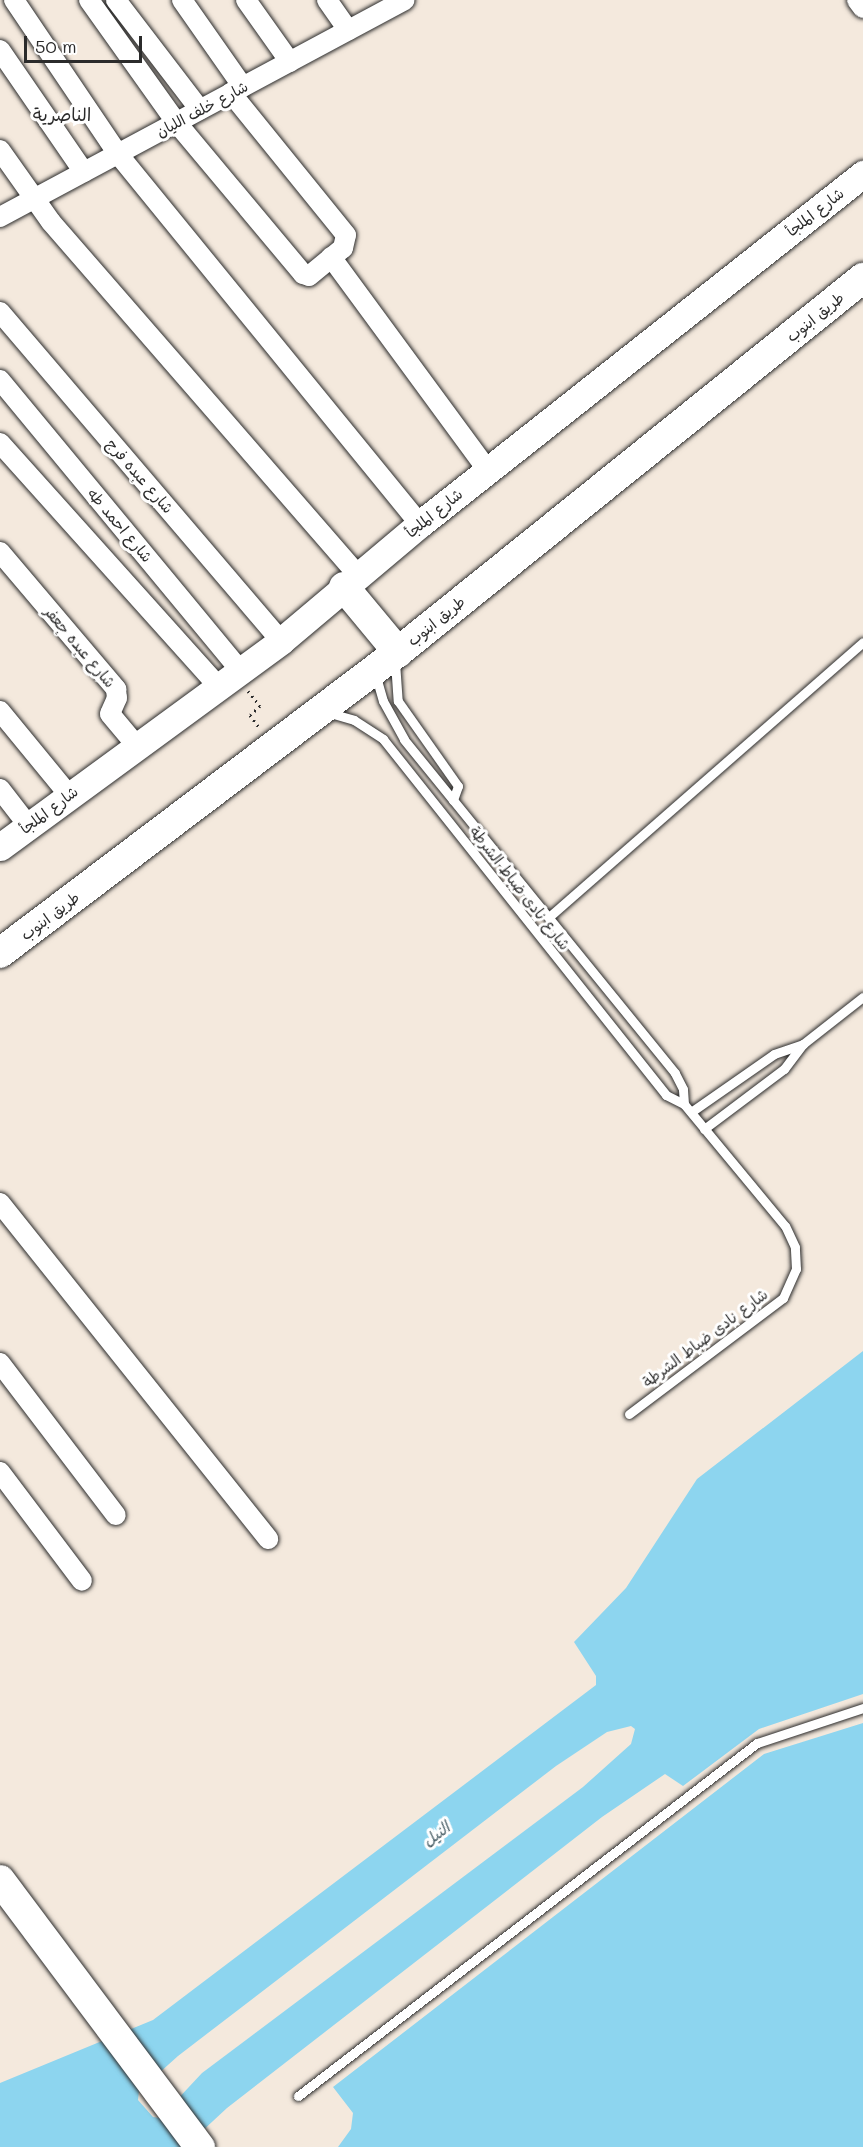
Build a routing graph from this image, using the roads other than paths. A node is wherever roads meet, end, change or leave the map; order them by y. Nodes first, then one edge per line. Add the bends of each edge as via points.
1 (14, 0) edge
2 (89, 0) edge
3 (116, 0) edge
4 (182, 0) edge
5 (246, 0) edge
6 (327, 0) edge
7 (404, 0) edge
8 (857, 0) edge
9 (863, 9) edge
10 (348, 30) junction
11 (0, 50) edge
12 (290, 62) junction
13 (237, 90) junction
14 (200, 110) junction
15 (176, 122) junction
16 (0, 150) edge
17 (118, 154) junction
18 (84, 172) junction
19 (863, 174) edge
20 (34, 199) junction
21 (0, 217) edge
22 (331, 257) junction
23 (863, 278) edge
24 (0, 312) edge
25 (0, 380) edge
26 (0, 443) edge
27 (488, 471) junction
28 (420, 524) junction
29 (0, 552) edge
30 (351, 586) junction
31 (281, 640) junction
32 (863, 642) edge
33 (384, 650) junction
34 (233, 679) junction
35 (0, 711) edge
36 (318, 713) junction
37 (136, 745) junction
38 (426, 766) junction
39 (413, 776) junction
40 (0, 789) edge
41 (69, 795) junction
42 (453, 800) junction
43 (28, 825) junction
44 (0, 847) edge
45 (549, 917) junction
46 (0, 953) edge
47 (863, 997) edge
48 (803, 1044) junction
49 (684, 1104) junction
50 (691, 1112) junction
51 (704, 1129) junction
52 (0, 1203) edge
53 (0, 1363) edge
54 (629, 1414) dead end
55 (0, 1472) edge
56 (116, 1515) dead end
57 (268, 1539) dead end
58 (82, 1581) dead end
59 (863, 1708) edge
60 (0, 1880) edge
61 (0, 1909) edge
62 (24, 1928) junction
63 (298, 2096) dead end
64 (179, 2147) edge
65 (200, 2147) edge

1 - 17 street
2 - 15 street
3 - 14 street
4 - 13 street
5 - 12 street
6 - 10 street
7 - 10 street, شارع خلف الليان
8 - 9 street
10 - 12 street, شارع خلف الليان
11 - 18 street
12 - 13 street, شارع خلف الليان
13 - 14 street, شارع خلف الليان
13 - 22 street via 345,235 343,248
14 - 15 street, شارع خلف الليان
15 - 17 street, شارع خلف الليان
15 - 22 street via 303,274 309,276
16 - 20 street
17 - 18 street, شارع خلف الليان
17 - 28 street
18 - 20 street, شارع خلف الليان
19 - 27 street, شارع الملجأ
20 - 21 street, شارع خلف الليان
20 - 30 street
22 - 27 street
23 - 33 main road, طريق ابنوب
24 - 31 street, شارع عبده فرج
25 - 34 street, شارع احمد طه
26 - 34 street
27 - 28 street, شارع الملجأ
28 - 30 street, شارع الملجأ
29 - 37 street, شارع عبده جعفر via 116,690 110,714
30 - 31 street, شارع الملجأ
30 - 33 main road
31 - 34 street, شارع الملجأ
32 - 45 lane
33 - 36 main road, طريق ابنوب
33 - 38 lane, شارع نادى ضباط الشرطة via 390,716
33 - 42 lane via 398,701 458,786
34 - 37 street, شارع الملجأ
35 - 41 street
36 - 39 lane, شارع نادى ضباط الشرطة via 343,716 365,725 383,739
36 - 46 main road, طريق ابنوب
37 - 41 street, شارع الملجأ
38 - 39 lane
38 - 42 lane, شارع نادى ضباط الشرطة
39 - 49 lane, شارع نادى ضباط الشرطة via 666,1095
40 - 43 street
41 - 43 street, شارع الملجأ
42 - 45 lane, شارع نادى ضباط الشرطة
43 - 44 street, شارع الملجأ
45 - 49 lane, شارع نادى ضباط الشرطة via 675,1073 683,1089
47 - 48 lane
48 - 50 lane via 774,1054
48 - 51 lane via 784,1069
49 - 50 lane, شارع نادى ضباط الشرطة
50 - 51 lane, شارع نادى ضباط الشرطة
51 - 54 lane, شارع نادى ضباط الشرطة via 785,1226 795,1247 794,1279 783,1298
52 - 57 street
53 - 56 street
55 - 58 street
59 - 63 lane via 757,1743
60 - 62 main road
61 - 62 main road
62 - 64 main road
62 - 65 main road

